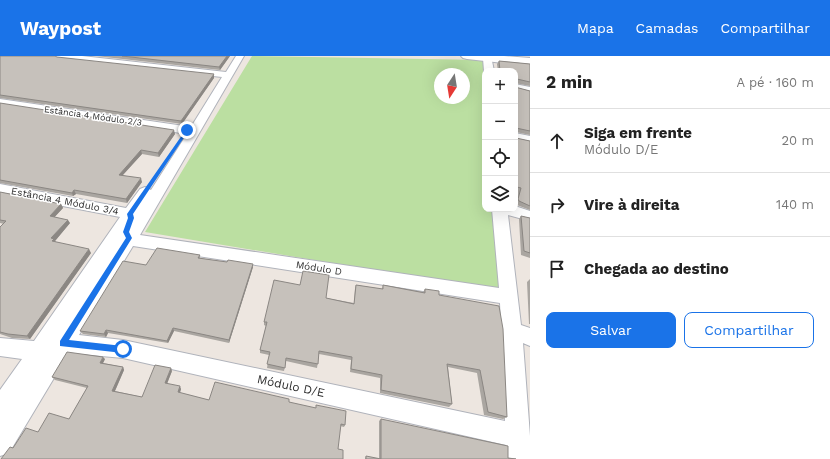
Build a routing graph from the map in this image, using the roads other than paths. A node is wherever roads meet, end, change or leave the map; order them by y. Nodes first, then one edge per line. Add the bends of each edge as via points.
1 (58, 56) edge
2 (231, 56) edge
3 (240, 56) edge
4 (467, 56) edge
5 (515, 56) edge
6 (530, 57) edge
7 (488, 58) junction
8 (530, 62) edge
9 (489, 68) edge
10 (224, 75) junction
11 (518, 88) edge
12 (530, 90) edge
13 (0, 102) edge
14 (187, 130) junction
15 (518, 137) edge
16 (530, 140) edge
17 (0, 189) edge
18 (500, 212) edge
19 (517, 212) edge
20 (130, 214) junction
21 (530, 216) edge
22 (129, 238) junction
23 (509, 297) junction
24 (512, 330) junction
25 (530, 337) edge
26 (62, 343) junction
27 (0, 347) edge
28 (40, 351) junction
29 (0, 410) edge
30 (518, 436) junction
31 (0, 444) edge
32 (519, 459) edge

1 - 10 street
2 - 10 street
3 - 10 street
4 - 7 street
5 - 6 street
7 - 8 street
7 - 9 street
10 - 14 street
10 - 22 street
11 - 12 street
13 - 14 street, Estância 4 Módulo 2/3
14 - 20 street
15 - 16 street
17 - 20 street, Estância 4 Módulo 3/4
18 - 23 street
19 - 21 street
20 - 22 street via 126,232
20 - 28 street
22 - 23 street, Módulo D
22 - 26 street
23 - 24 street
24 - 25 street
24 - 30 street
26 - 28 street
26 - 30 street, Módulo D/E via 123,349
26 - 31 street
27 - 28 street
28 - 29 street
30 - 32 street

